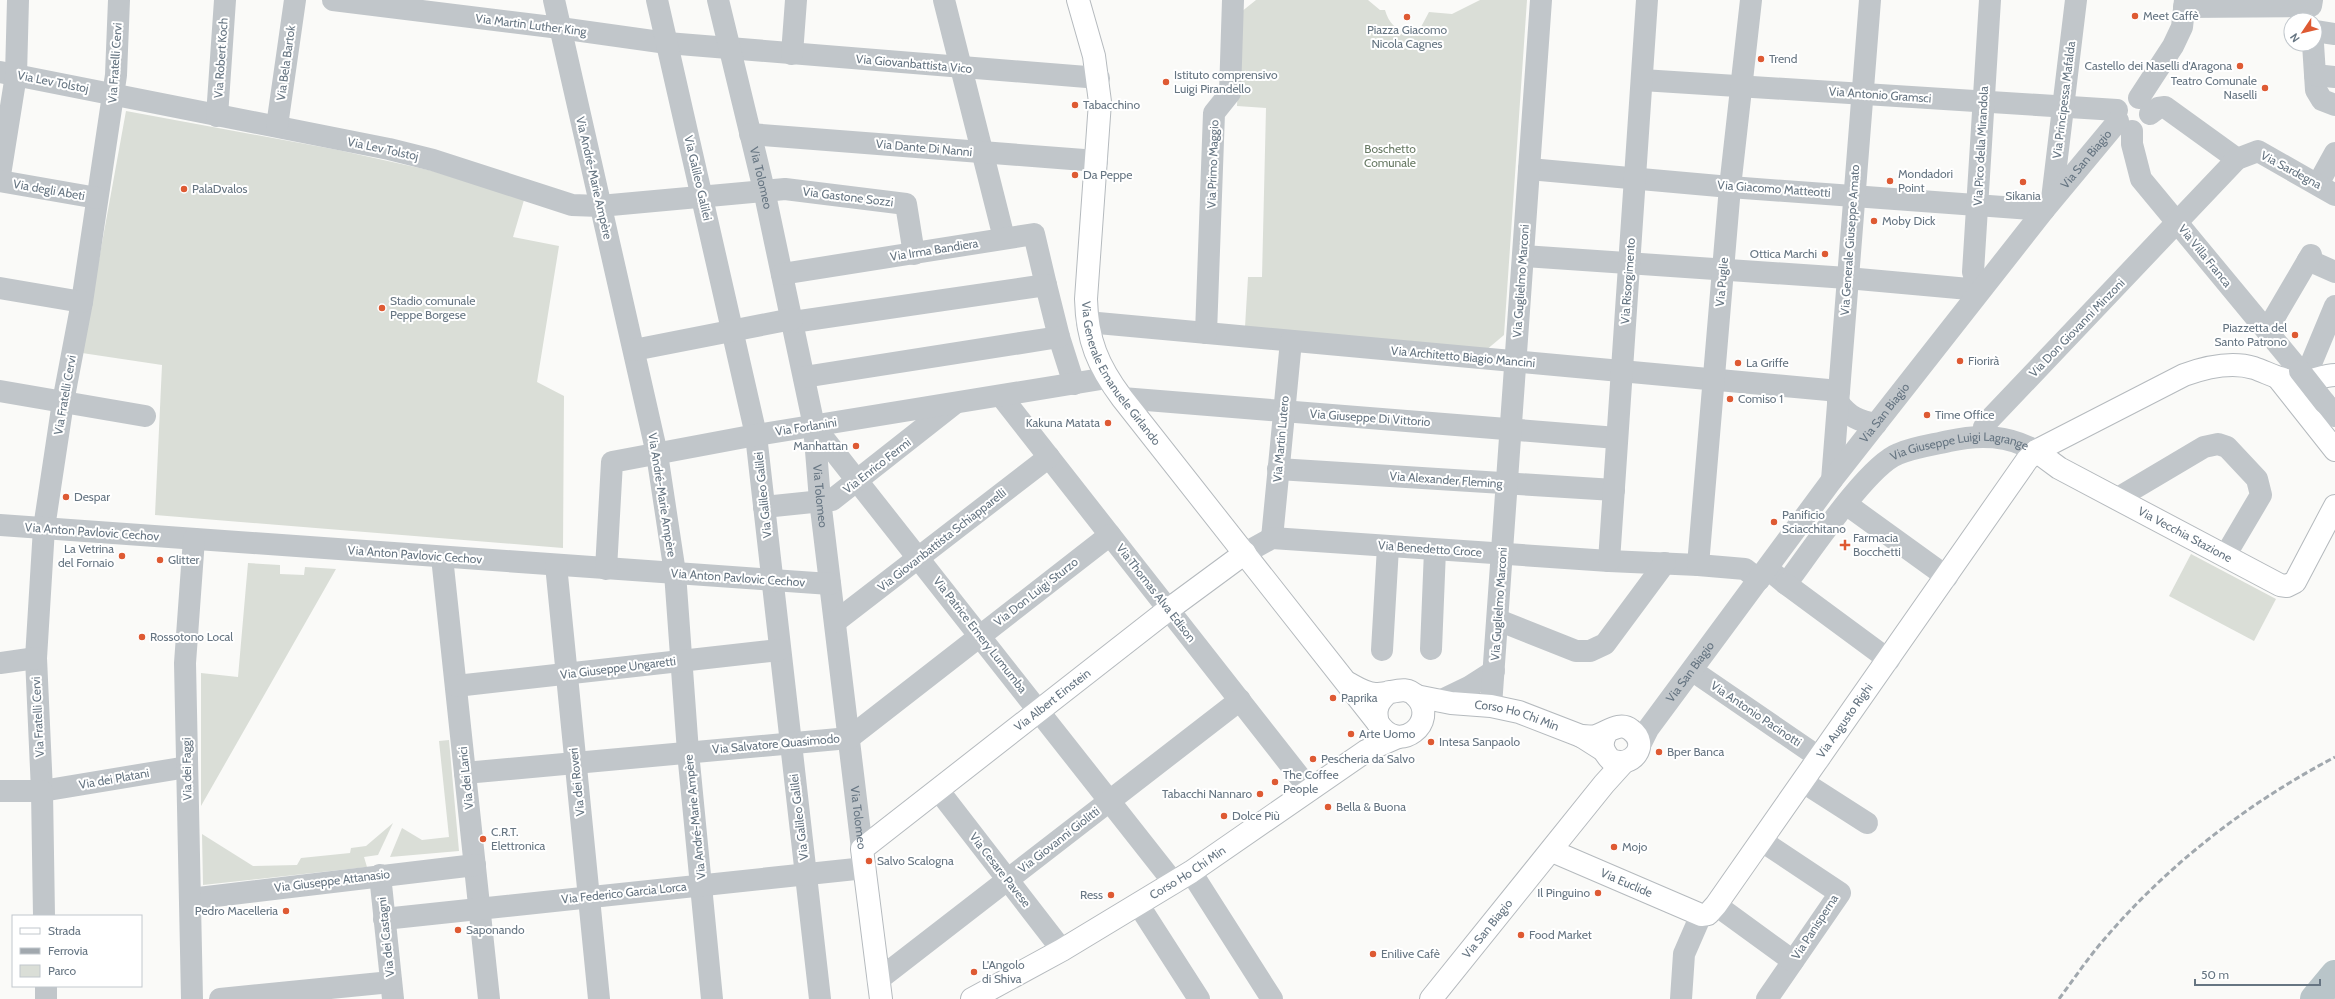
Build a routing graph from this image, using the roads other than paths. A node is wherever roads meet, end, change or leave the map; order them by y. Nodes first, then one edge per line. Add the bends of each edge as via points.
1 (18, 0) edge
2 (119, 0) edge
3 (225, 0) edge
4 (295, 0) edge
5 (333, 0) edge
6 (554, 0) edge
7 (657, 0) edge
8 (718, 0) edge
9 (796, 0) edge
10 (944, 0) edge
11 (1078, 0) edge
12 (1233, 0) edge
13 (1541, 0) edge
14 (1647, 0) edge
15 (1751, 0) edge
16 (1870, 0) edge
17 (1990, 0) edge
18 (2076, 0) edge
19 (2267, 3) edge
20 (2184, 4) edge
21 (405, 5) edge
22 (2288, 12) edge
23 (560, 28) junction
24 (667, 43) junction
25 (730, 49) junction
26 (2320, 52) edge
27 (792, 54) junction
28 (961, 68) junction
29 (8, 73) edge
30 (1099, 78) junction
31 (1642, 80) junction
32 (2323, 80) edge
33 (1740, 86) junction
34 (113, 94) junction
35 (1862, 94) junction
36 (1983, 101) junction
37 (2335, 105) edge
38 (2145, 106) junction
39 (2064, 107) junction
40 (217, 116) junction
41 (2122, 120) junction
42 (277, 126) junction
43 (750, 134) junction
44 (983, 153) junction
45 (2335, 153) edge
46 (2237, 159) junction
47 (1097, 161) junction
48 (1529, 169) junction
49 (0, 175) edge
50 (1635, 177) junction
51 (0, 182) edge
52 (1730, 187) junction
53 (764, 190) junction
54 (2326, 190) edge
55 (1853, 195) junction
56 (703, 196) junction
57 (98, 198) junction
58 (1978, 205) junction
59 (2048, 205) junction
60 (600, 206) junction
61 (2177, 222) junction
62 (1004, 238) junction
63 (914, 254) junction
64 (1523, 256) junction
65 (1629, 264) junction
66 (1723, 269) junction
67 (2335, 272) edge
68 (782, 274) junction
69 (1847, 278) junction
70 (1046, 285) junction
71 (0, 288) edge
72 (1980, 290) junction
73 (82, 302) junction
74 (2335, 306) edge
75 (793, 320) junction
76 (1087, 322) junction
77 (733, 329) junction
78 (2266, 330) junction
79 (1206, 333) junction
80 (1059, 337) junction
81 (1290, 341) junction
82 (634, 350) junction
83 (1516, 362) junction
84 (1622, 371) junction
85 (2304, 374) junction
86 (2335, 375) edge
87 (804, 377) junction
88 (1107, 378) junction
89 (2278, 378) junction
90 (1713, 379) junction
91 (1074, 384) junction
92 (0, 391) edge
93 (1001, 396) junction
94 (1839, 396) junction
95 (1122, 398) junction
96 (63, 402) junction
97 (955, 404) junction
98 (2330, 409) edge
99 (1284, 411) junction
100 (145, 416) dead end
101 (1876, 424) junction
102 (814, 426) junction
103 (1511, 429) junction
104 (756, 435) junction
105 (1988, 437) junction
106 (1617, 438) junction
107 (2335, 450) edge
108 (2036, 451) junction
109 (657, 454) junction
110 (1049, 457) junction
111 (1278, 469) junction
112 (858, 480) junction
113 (1832, 480) junction
114 (1507, 484) junction
115 (1614, 490) junction
116 (2118, 498) junction
117 (820, 500) junction
118 (1846, 504) junction
119 (764, 506) junction
120 (2335, 506) edge
121 (2335, 524) edge
122 (0, 525) edge
123 (44, 528) junction
124 (1110, 535) junction
125 (1272, 538) junction
126 (194, 539) junction
127 (2319, 540) junction
128 (1388, 547) junction
129 (1435, 550) junction
130 (1245, 553) junction
131 (1502, 554) junction
132 (2225, 556) junction
133 (442, 557) junction
134 (919, 558) junction
135 (1609, 561) junction
136 (1665, 563) junction
137 (556, 565) junction
138 (1698, 565) junction
139 (606, 569) junction
140 (675, 573) junction
141 (1764, 575) junction
142 (1947, 577) junction
143 (771, 580) junction
144 (830, 584) junction
145 (1786, 584) junction
146 (1169, 609) junction
147 (1498, 620) junction
148 (835, 622) junction
149 (980, 636) junction
150 (1431, 649) dead end
151 (779, 650) junction
152 (1382, 650) dead end
153 (36, 658) junction
154 (1889, 660) junction
155 (682, 661) junction
156 (0, 663) edge
157 (1494, 671) junction
158 (1693, 671) junction
159 (566, 674) junction
160 (1347, 682) junction
161 (456, 686) junction
162 (1389, 692) junction
163 (1416, 696) junction
164 (1240, 700) junction
165 (1446, 702) junction
166 (1491, 706) junction
167 (1040, 712) junction
168 (1660, 713) junction
169 (1378, 723) junction
170 (1422, 723) junction
171 (1398, 737) junction
172 (849, 738) junction
173 (790, 742) junction
174 (1613, 746) junction
175 (1639, 747) joint
176 (688, 752) junction
177 (1820, 758) junction
178 (575, 763) junction
179 (187, 766) junction
180 (465, 773) junction
181 (1803, 782) junction
182 (1310, 790) junction
183 (0, 791) edge
184 (42, 791) junction
185 (939, 791) junction
186 (1110, 801) junction
187 (1867, 823) dead end
188 (1762, 841) junction
189 (1552, 851) junction
190 (863, 858) junction
191 (475, 865) junction
192 (806, 874) junction
193 (380, 875) junction
194 (1182, 878) junction
195 (1008, 880) junction
196 (701, 885) junction
197 (589, 898) junction
198 (190, 899) junction
199 (1138, 904) junction
200 (479, 909) junction
201 (1709, 910) junction
202 (44, 915) edge
203 (384, 919) junction
204 (1062, 950) junction
205 (1793, 961) junction
206 (46, 987) edge
207 (879, 990) edge
208 (392, 991) edge
209 (296, 995) edge
210 (46, 999) edge
211 (192, 999) edge
212 (220, 999) edge
213 (489, 999) edge
214 (598, 999) edge
215 (712, 999) edge
216 (820, 999) edge
217 (972, 999) edge
218 (1199, 999) edge
219 (1272, 999) edge
220 (1431, 999) edge
221 (1681, 999) edge
222 (1767, 999) edge

1 - 29 street
2 - 34 street, Via Fratelli Cervi
3 - 40 street, Via Robert Koch
4 - 42 street, Via Bela Bartok
5 - 21 street, Via Martin Luther King
6 - 23 street, Via André-Marie Ampère
7 - 24 street, Via Galileo Galilei
8 - 25 street, Via Tolomeo
9 - 27 street
10 - 28 street
11 - 30 main road, Via Generale Emanuele Girlando
12 - 79 street, Via Primo Maggio via 1230,93 1214,113
13 - 48 street, Via Guglielmo Marconi
14 - 31 street, Via Risorgimento
15 - 33 street, Via Puglie
16 - 35 street, Via Generale Giuseppe Amato
17 - 36 street, Via Pico della Mirandola
18 - 39 street, Via Principessa Mafalda
19 - 20 street
19 - 22 street
20 - 38 street via 2182,27
21 - 23 street, Via Martin Luther King
23 - 24 street, Via Martin Luther King
23 - 60 street, Via André-Marie Ampère
24 - 25 street, Via Martin Luther King
24 - 56 street, Via Galileo Galilei
25 - 27 street, Via Giovanbattista Vico
25 - 43 street, Via Tolomeo
26 - 32 street
27 - 28 street, Via Giovanbattista Vico
28 - 30 street, Via Giovanbattista Vico
28 - 44 street
29 - 34 street, Via Lev Tolstoj
29 - 49 street
30 - 47 main road, Via Generale Emanuele Girlando
31 - 33 street, Via Antonio Gramsci
31 - 50 street, Via Risorgimento
32 - 37 street via 2322,100
33 - 35 street, Via Antonio Gramsci
33 - 52 street, Via Puglie
34 - 40 street, Via Lev Tolstoj
34 - 57 street, Via Fratelli Cervi
35 - 36 street, Via Antonio Gramsci
35 - 55 street, Via Generale Giuseppe Amato
36 - 39 street, Via Antonio Gramsci
36 - 58 street, Via Pico della Mirandola
38 - 41 street via 2126,99
38 - 41 street via 2145,127
38 - 46 street via 2165,107
39 - 41 street, Via Antonio Gramsci
39 - 59 street, Via Principessa Mafalda
40 - 42 street, Via Lev Tolstoj
41 - 59 street, Via San Biagio
41 - 61 street, Via Villa Franca via 2132,144 2141,179
42 - 60 street, Via Lev Tolstoj via 432,160 572,206
43 - 44 street, Via Dante Di Nanni
43 - 53 street, Via Tolomeo
44 - 47 street, Via Dante Di Nanni
44 - 62 street
45 - 54 street
46 - 54 street, Via Sardegna via 2258,151
46 - 61 street, Via Sardegna
47 - 76 main road, Via Generale Emanuele Girlando via 1086,299
48 - 50 street, Via Giacomo Matteotti
48 - 64 street, Via Guglielmo Marconi
50 - 52 street, Via Giacomo Matteotti
50 - 65 street, Via Risorgimento
51 - 57 street, Via degli Abeti
52 - 55 street, Via Giacomo Matteotti
52 - 66 street, Via Puglie
53 - 56 street, Via Lev Tolstoj
53 - 63 street, Via Gastone Sozzi via 785,189 906,204
53 - 68 street, Via Tolomeo
55 - 58 street, Via Giacomo Matteotti
55 - 69 street, Via Generale Giuseppe Amato
56 - 60 street, Via Lev Tolstoj
56 - 77 street, Via Galileo Galilei
57 - 73 street, Via Fratelli Cervi
58 - 59 street, Via Giacomo Matteotti
58 - 72 street, Via Pico della Mirandola via 1974,272
59 - 72 street, Via San Biagio
60 - 82 street, Via André-Marie Ampère
61 - 78 street, Via Villa Franca
61 - 105 street, Via Don Giovanni Minzoni via 1988,421 1984,427
62 - 63 street, Via Irma Bandiera
62 - 70 street, Via Irma Bandiera via 1034,234
63 - 68 street, Via Irma Bandiera
64 - 65 street
64 - 83 street, Via Guglielmo Marconi
65 - 66 street
65 - 84 street, Via Risorgimento
66 - 69 street
66 - 90 street, Via Puglie
67 - 78 street via 2309,258
68 - 75 street, Via Tolomeo
69 - 72 street
69 - 94 street, Via Generale Giuseppe Amato
70 - 75 street
70 - 80 street
71 - 73 street
72 - 101 street, Via San Biagio
73 - 96 street, Via Fratelli Cervi
74 - 85 street
75 - 77 street
75 - 87 street, Via Tolomeo
76 - 79 street, Via Architetto Biagio Mancini
76 - 88 main road, Via Generale Emanuele Girlando via 1096,356
77 - 82 street
77 - 104 street, Via Galileo Galilei
78 - 85 street, Via Villa Franca
79 - 81 street, Via Architetto Biagio Mancini
80 - 87 street
80 - 91 street
81 - 83 street, Via Architetto Biagio Mancini
81 - 99 street, Via Martin Lutero
82 - 109 street, Via André-Marie Ampère
83 - 84 street, Via Architetto Biagio Mancini
83 - 103 street, Via Guglielmo Marconi
84 - 90 street, Via Architetto Biagio Mancini
84 - 106 street, Via Risorgimento
85 - 98 street, Via Villa Franca, bridge
86 - 89 main road, Via Giuseppe Luigi Lagrange via 2297,382
87 - 102 street, Via Tolomeo
88 - 91 street, Via Forlanini
88 - 95 main road, Via Generale Emanuele Girlando
89 - 107 main road
89 - 108 main road, Via Giuseppe Luigi Lagrange via 2252,368 2232,365 2184,374
90 - 94 street, Via Architetto Biagio Mancini
90 - 138 street, Via Puglie
91 - 93 street, Via Forlanini
92 - 96 street
93 - 97 street, Via Forlanini
93 - 110 street, Via Thomas Alva Edison
94 - 101 street via 1846,413 1859,421
94 - 113 street, Via Generale Giuseppe Amato
95 - 99 street, Via Giuseppe Di Vittorio
95 - 130 main road, Via Generale Emanuele Girlando
96 - 100 street
96 - 123 street, Via Fratelli Cervi
97 - 102 street, Via Forlanini
97 - 112 street, Via Enrico Fermi
99 - 103 street, Via Giuseppe Di Vittorio
99 - 111 street, Via Martin Lutero
101 - 113 street, Via San Biagio
102 - 104 street, Via Forlanini
102 - 112 street, Via Patrice Emery Lumumba
102 - 117 street, Via Tolomeo
103 - 106 street, Via Giuseppe Di Vittorio
103 - 114 street, Via Guglielmo Marconi
104 - 109 street, Via Forlanini
104 - 119 street, Via Galileo Galilei
105 - 108 street, Via Giuseppe Luigi Lagrange via 2020,442
105 - 118 street, Via Giuseppe Luigi Lagrange via 1973,436 1898,454 1879,467
106 - 115 street, Via Risorgimento
108 - 116 main road, Via Vecchia Stazione via 2059,468
108 - 142 main road, Via Augusto Righi via 2027,460
109 - 139 street, Via Forlanini via 612,462
109 - 140 street, Via André-Marie Ampère
110 - 124 street, Via Thomas Alva Edison
110 - 134 street, Via Giovanbattista Schiapparelli
111 - 114 street, Via Alexander Fleming
111 - 125 street, Via Martin Lutero
112 - 117 street, Via Enrico Fermi via 832,500
112 - 134 street, Via Patrice Emery Lumumba
113 - 141 street, Via San Biagio
114 - 115 street, Via Alexander Fleming
114 - 131 street, Via Guglielmo Marconi
115 - 135 street, Via Risorgimento
116 - 132 main road, Via Vecchia Stazione
116 - 132 street via 2204,447 2218,444 2227,447 2257,479 2261,496
117 - 119 street, Via Enrico Fermi
117 - 144 street, Via Tolomeo
118 - 142 street
118 - 145 street, Via Giuseppe Luigi Lagrange
119 - 143 street, Via Galileo Galilei
120 - 127 main road
121 - 127 main road
122 - 123 street, Via Anton Pavlovic Cechov
123 - 126 street, Via Anton Pavlovic Cechov
123 - 153 street, Via Fratelli Cervi
124 - 146 street, Via Thomas Alva Edison
124 - 149 street, Via Don Luigi Sturzo
125 - 128 street, Via Benedetto Croce
125 - 130 street
126 - 133 street, Via Anton Pavlovic Cechov
126 - 179 street, Via dei Faggi via 185,663
127 - 132 main road, Via Vecchia Stazione via 2295,582 2288,586 2280,585
128 - 129 street, Via Benedetto Croce
128 - 152 street
129 - 131 street, Via Benedetto Croce
129 - 150 street
130 - 146 main road, Via Albert Einstein
130 - 160 main road, Via Generale Emanuele Girlando
131 - 135 street, Via Benedetto Croce
131 - 147 street, Via Guglielmo Marconi
133 - 137 street, Via Anton Pavlovic Cechov
133 - 161 street, Via dei Larici
134 - 148 street, Via Giovanbattista Schiapparelli
134 - 149 street, Via Patrice Emery Lumumba
135 - 136 street, Via Benedetto Croce
136 - 138 street, Via Benedetto Croce
136 - 147 street via 1605,644 1590,651 1576,651
137 - 139 street, Via Anton Pavlovic Cechov
137 - 159 street, Via dei Roveri
138 - 141 street, Via Benedetto Croce via 1745,569
139 - 140 street, Via Anton Pavlovic Cechov
140 - 143 street, Via Anton Pavlovic Cechov
140 - 155 street, Via André-Marie Ampère
141 - 145 street
141 - 158 street, Via San Biagio
142 - 154 main road, Via Augusto Righi
143 - 144 street, Via Anton Pavlovic Cechov
143 - 151 street, Via Galileo Galilei
144 - 148 street, Via Tolomeo
145 - 154 street
146 - 164 street, Via Thomas Alva Edison
146 - 167 main road, Via Albert Einstein
147 - 157 street, Via Guglielmo Marconi
148 - 172 street, Via Tolomeo
149 - 167 street, Via Patrice Emery Lumumba
149 - 172 street, Via Don Luigi Sturzo
151 - 155 street, Via Giuseppe Ungaretti
151 - 173 street, Via Galileo Galilei
153 - 156 street
153 - 184 street, Via Fratelli Cervi
154 - 177 main road, Via Augusto Righi
155 - 159 street, Via Giuseppe Ungaretti
155 - 176 street, Via André-Marie Ampère
157 - 165 street
157 - 166 street, Via Guglielmo Marconi
158 - 168 street, Via San Biagio
158 - 177 street, Via Antonio Pacinotti
159 - 161 street, Via Giuseppe Ungaretti
159 - 178 street, Via dei Roveri
160 - 162 main road via 1365,692
160 - 169 main road, Via Generale Emanuele Girlando
161 - 180 street, Via dei Larici
162 - 163 main road via 1403,690
162 - 169 main road via 1381,698 1377,707
163 - 165 main road, Corso Ho Chi Min
163 - 170 main road via 1422,704
164 - 182 street, Via Thomas Alva Edison
164 - 186 street, Via Giovanni Giolitti
165 - 166 main road, Corso Ho Chi Min
165 - 170 main road
166 - 174 main road, Corso Ho Chi Min via 1520,712
167 - 185 main road, Via Albert Einstein
167 - 186 street, Via Patrice Emery Lumumba
168 - 174 street
168 - 175 street, Via San Biagio
169 - 171 main road via 1389,735
170 - 171 main road via 1416,731
171 - 182 main road, Corso Ho Chi Min via 1366,751
172 - 173 street, Via Salvatore Quasimodo
172 - 190 street, Via Tolomeo
173 - 176 street, Via Salvatore Quasimodo
173 - 192 street, Via Galileo Galilei
174 - 175 main road, Via San Biagio via 1634,758
174 - 189 main road, Via San Biagio via 1604,784
176 - 178 street, Via Salvatore Quasimodo
176 - 196 street, Via André-Marie Ampère
177 - 181 main road, Via Augusto Righi
178 - 180 street, Via Salvatore Quasimodo
178 - 197 street, Via dei Roveri
179 - 184 street, Via dei Platani
179 - 198 street, Via dei Faggi
180 - 191 street, Via dei Larici
181 - 187 street
181 - 188 main road, Via Augusto Righi
182 - 194 main road, Corso Ho Chi Min
183 - 184 street, Via dei Platani
184 - 202 street
185 - 190 main road, Via Albert Einstein
185 - 195 street, Via Cesare Pavese
186 - 194 street, Via Patrice Emery Lumumba
186 - 195 street, Via Giovanni Giolitti
188 - 201 main road, Via Augusto Righi
188 - 205 street, Via Panisperna via 1840,893
189 - 201 main road, Via Euclide
189 - 220 main road, Via San Biagio
190 - 192 street, Via Federico Garcia Lorca
190 - 207 main road, Via Tolomeo
191 - 193 street, Via Giuseppe Attanasio
191 - 200 street, Via dei Larici
192 - 196 street, Via Federico Garcia Lorca
192 - 216 street, Via Galileo Galilei
193 - 198 street, Via Giuseppe Attanasio
193 - 203 street, Via dei Castagni
194 - 199 main road, Corso Ho Chi Min
194 - 219 street, Via Patrice Emery Lumumba
195 - 204 street, Via Cesare Pavese
195 - 207 street, Via Giovanni Giolitti
196 - 197 street, Via Federico Garcia Lorca
196 - 215 street, Via André-Marie Ampère
197 - 200 street, Via Federico Garcia Lorca
197 - 214 street, Via dei Roveri
198 - 211 street, Via dei Faggi
199 - 204 main road, Corso Ho Chi Min
199 - 218 street
200 - 203 street, Via Federico Garcia Lorca
200 - 213 street, Via dei Larici
201 - 205 street, Via Euclide
201 - 221 street, Via Augusto Righi via 1684,954
203 - 208 street, Via dei Castagni
204 - 217 main road, Corso Ho Chi Min
205 - 222 street, Via Panisperna
206 - 210 street
208 - 209 street
209 - 212 street

